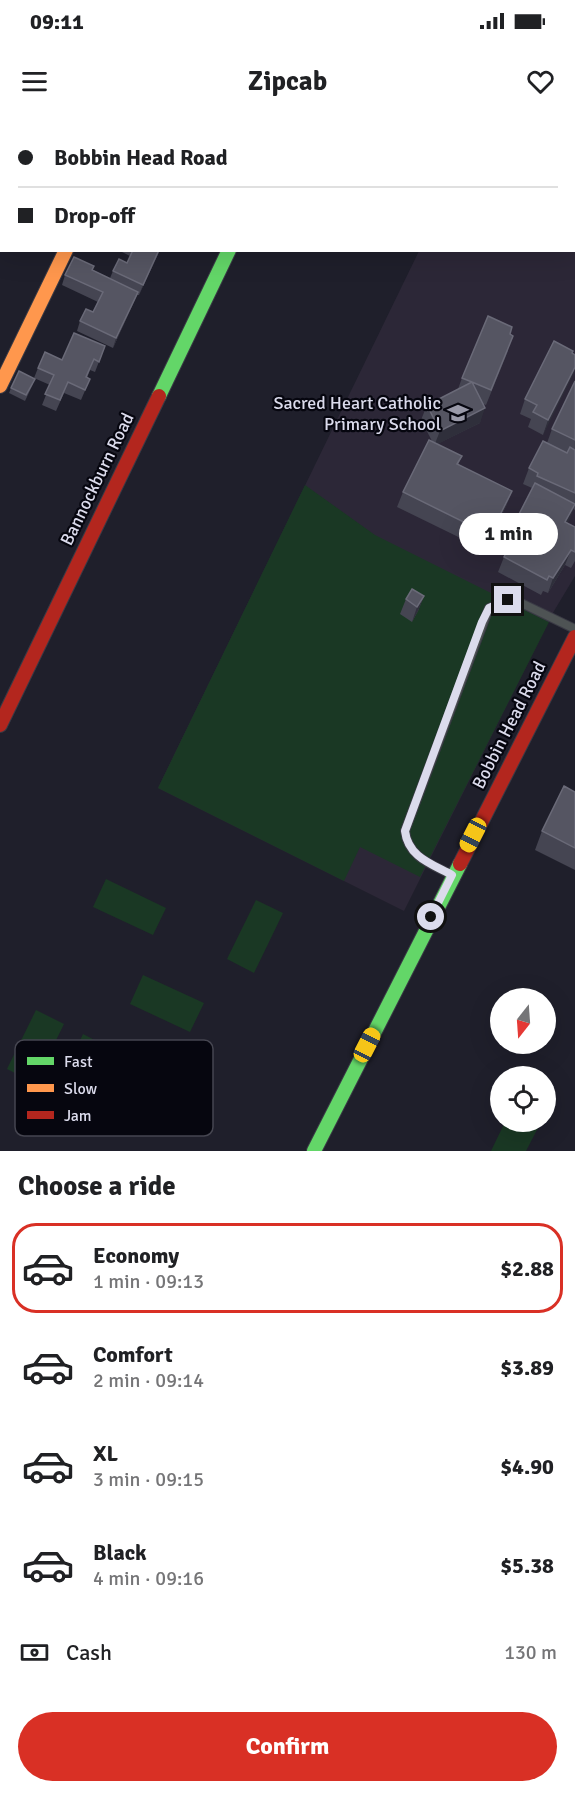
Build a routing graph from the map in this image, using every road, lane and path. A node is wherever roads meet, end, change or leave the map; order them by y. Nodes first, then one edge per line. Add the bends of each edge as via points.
1 (65, 252) edge
2 (228, 252) edge
3 (0, 386) edge
4 (575, 629) edge
5 (575, 636) edge
6 (0, 724) edge
7 (452, 875) junction
8 (314, 1151) edge

1 - 3 street
2 - 6 street, Bannockburn Road
4 - 7 lane via 515,600 489,608 405,831 406,842 419,858
5 - 7 street, Bobbin Head Road
7 - 8 street, Bobbin Head Road

